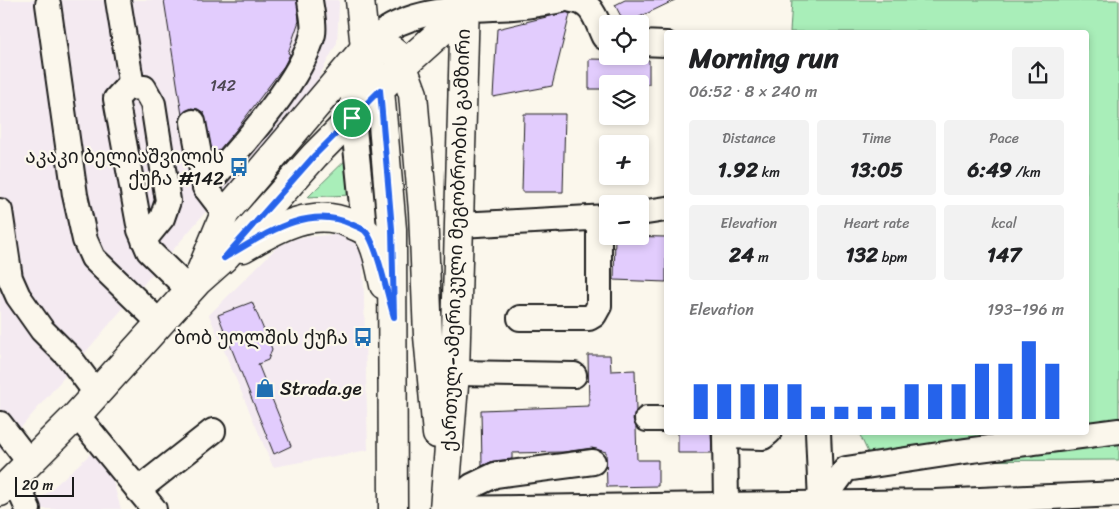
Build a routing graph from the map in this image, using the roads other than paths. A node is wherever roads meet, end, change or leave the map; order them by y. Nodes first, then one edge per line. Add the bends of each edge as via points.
1 (118, 0) edge
2 (310, 0) edge
3 (360, 0) edge
4 (562, 0) edge
5 (572, 0) edge
6 (48, 4) dead end
7 (465, 5) edge
8 (599, 26) edge
9 (649, 43) edge
10 (664, 44) edge
11 (365, 48) junction
12 (404, 65) junction
13 (132, 86) junction
14 (380, 90) junction
15 (352, 118) junction
16 (193, 122) dead end
17 (207, 180) junction
18 (230, 206) junction
19 (664, 209) edge
20 (0, 211) edge
21 (649, 212) edge
22 (599, 218) edge
23 (459, 225) junction
24 (364, 230) junction
25 (144, 240) junction
26 (602, 245) edge
27 (224, 258) junction
28 (193, 286) junction
29 (394, 317) junction
30 (520, 318) dead end
31 (160, 323) junction
32 (455, 374) junction
33 (574, 375) dead end
34 (97, 394) junction
35 (77, 415) junction
36 (0, 424) edge
37 (213, 431) dead end
38 (1119, 431) edge
39 (725, 435) edge
40 (738, 435) edge
41 (765, 435) edge
42 (818, 435) edge
43 (1088, 435) edge
44 (1089, 435) edge
45 (593, 462) dead end
46 (15, 477) edge
47 (138, 490) junction
48 (1119, 494) edge
49 (821, 503) junction
50 (726, 504) junction
51 (871, 505) edge
52 (28, 509) edge
53 (154, 509) edge
54 (393, 509) edge
55 (445, 509) edge

1 - 13 street
2 - 17 street via 313,32 305,57 285,90
3 - 11 main road
4 - 7 street via 515,7
5 - 8 street via 582,1 591,8
6 - 31 street via 75,195 85,240 93,258
7 - 11 street via 402,21 381,32
7 - 12 main road
7 - 23 main road, ქართულ-ამერიკული მეგობრობის გამზირი
9 - 10 street
11 - 12 main road via 392,50
11 - 14 main road
11 - 15 street via 354,81
11 - 18 main road
12 - 14 main road
12 - 55 main road via 416,115 428,336
13 - 25 street via 116,99
13 - 25 street via 144,88 153,104 168,201 162,218
14 - 15 main road
14 - 29 main road via 392,229
15 - 24 street
15 - 27 main road
16 - 17 street
17 - 18 street
18 - 28 main road
19 - 21 street
20 - 34 street via 10,278 18,296 42,330 70,358
22 - 23 street
23 - 32 main road, ქართულ-ამერიკული მეგობრობის გამზირი
24 - 27 main road via 340,219 305,219 275,229
24 - 29 main road via 372,243
25 - 28 street via 149,251
26 - 30 street via 599,306 594,315 589,318
27 - 28 main road
28 - 31 main road
29 - 54 main road
31 - 34 main road
32 - 33 street
32 - 55 main road, ქართულ-ამერიკული მეგობრობის გამზირი
34 - 35 main road
35 - 46 main road
35 - 47 street
36 - 46 street
37 - 47 street
38 - 44 street
39 - 50 street
40 - 41 street
42 - 49 street
43 - 49 street via 846,469
45 - 55 street via 495,475 472,486
46 - 52 street
47 - 53 street
48 - 51 street
49 - 50 street
49 - 51 street
50 - 55 street

